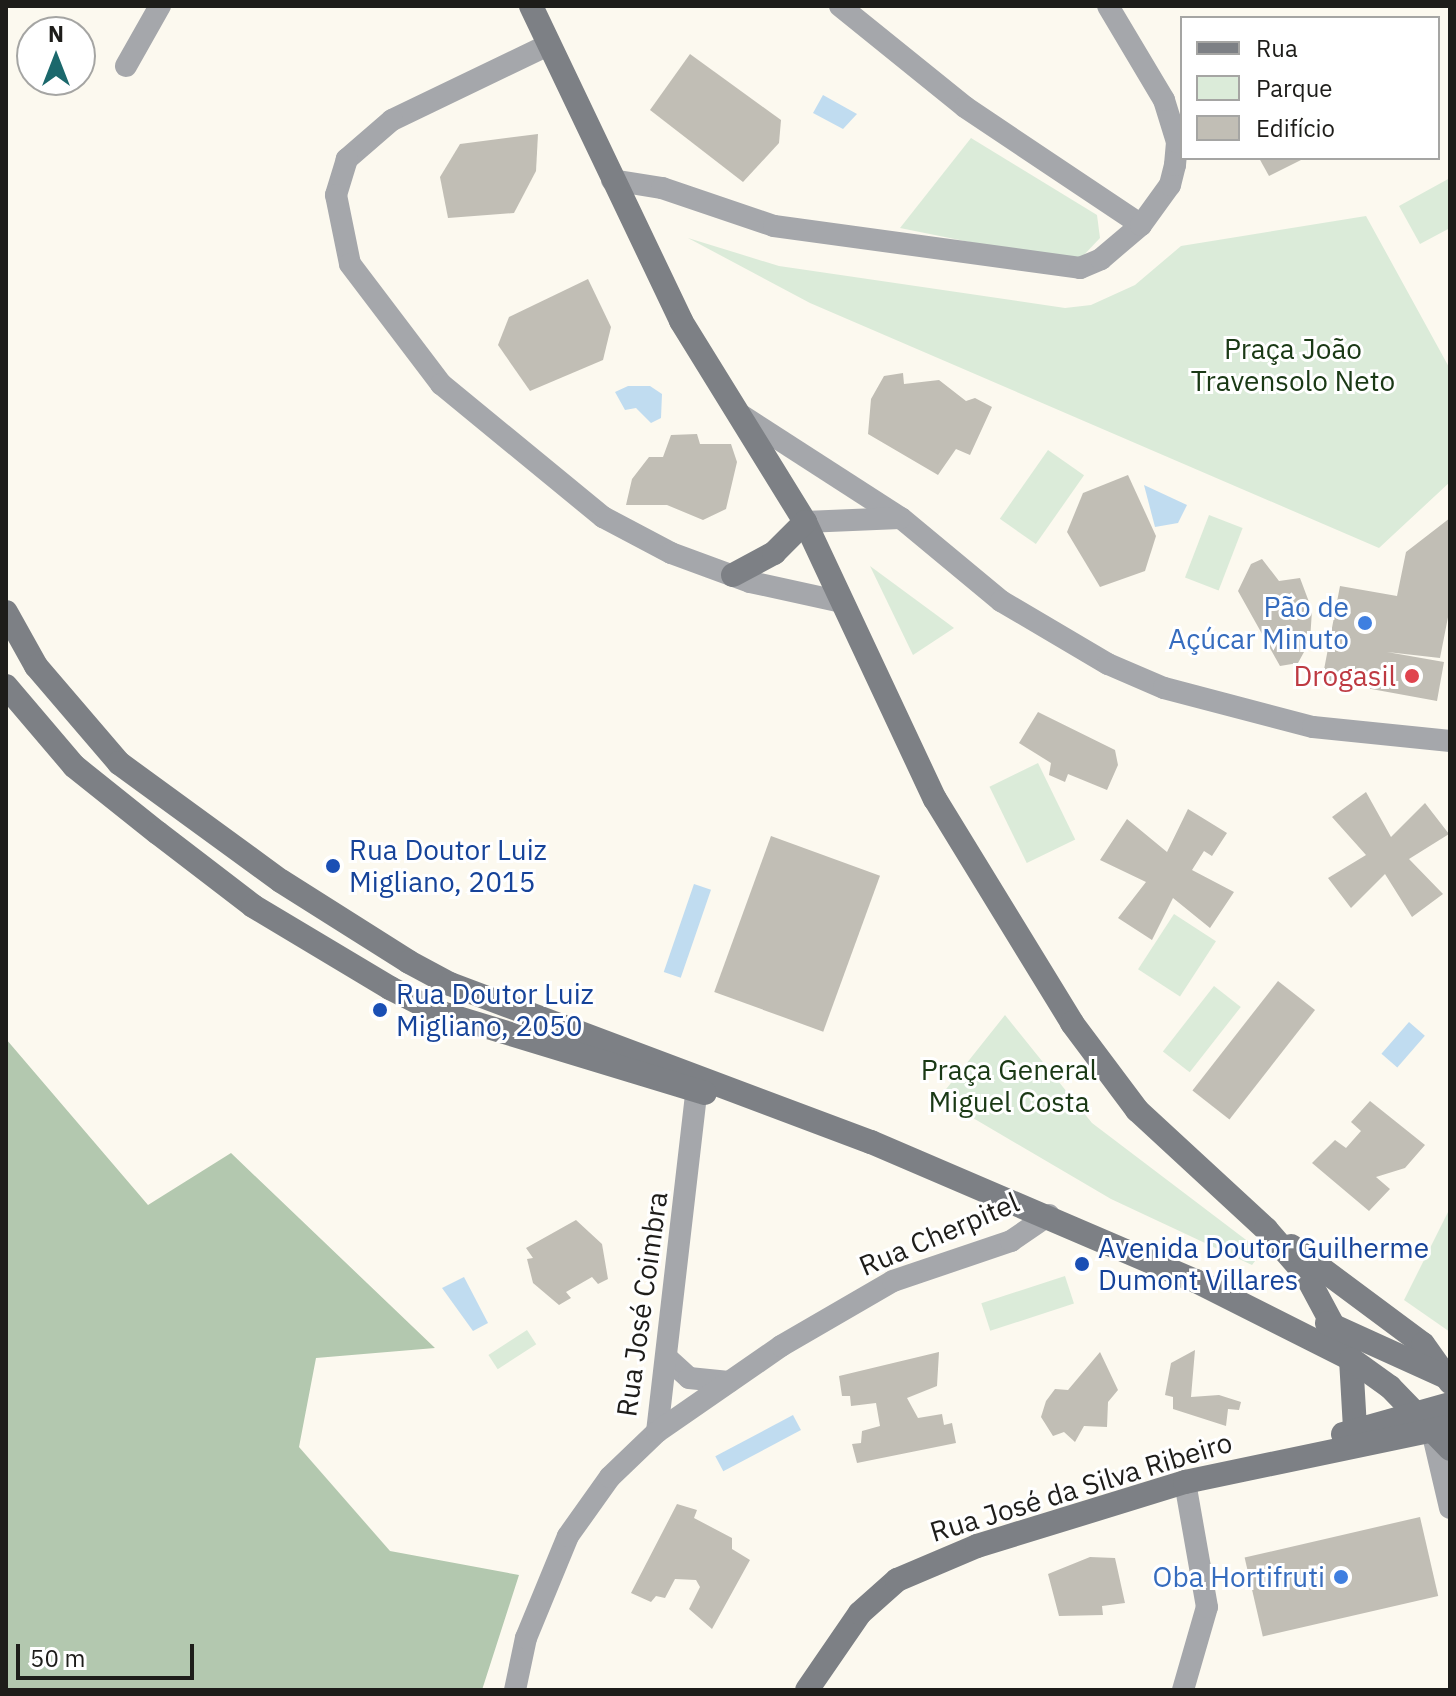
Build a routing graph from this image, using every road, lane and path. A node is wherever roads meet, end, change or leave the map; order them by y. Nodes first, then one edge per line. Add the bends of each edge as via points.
1 (160, 6) edge
2 (531, 6) edge
3 (840, 6) edge
4 (1108, 6) edge
5 (548, 45) junction
6 (126, 66) dead end
7 (612, 180) junction
8 (1141, 225) junction
9 (741, 415) junction
10 (901, 518) junction
11 (805, 522) junction
12 (733, 575) junction
13 (842, 602) junction
14 (6, 612) edge
15 (6, 686) edge
16 (1450, 741) edge
17 (712, 1090) junction
18 (1049, 1215) junction
19 (1266, 1229) junction
20 (1273, 1318) junction
21 (1330, 1323) junction
22 (667, 1358) junction
23 (1351, 1359) junction
24 (1449, 1379) edge
25 (729, 1382) junction
26 (1450, 1404) edge
27 (1416, 1411) junction
28 (1355, 1429) junction
29 (1441, 1429) edge
30 (657, 1432) junction
31 (1450, 1449) edge
32 (1285, 1457) junction
33 (1185, 1482) junction
34 (1450, 1508) edge
35 (515, 1690) edge
36 (807, 1690) edge
37 (1183, 1690) edge

1 - 6 street
2 - 5 main road
3 - 8 street via 965,107
4 - 8 street via 1164,100 1177,142 1170,185
5 - 7 main road
5 - 12 street via 392,120 347,159 336,195 350,264 441,384 490,430 603,517 671,553
7 - 8 street via 662,188 774,226 1050,268 1080,268 1101,259
7 - 9 main road via 681,321
9 - 10 street
9 - 11 main road
10 - 11 street
10 - 16 street via 1001,601 1108,664 1164,688 1313,727
11 - 12 main road via 774,553
11 - 13 main road
12 - 13 street
13 - 19 main road via 935,799 1072,1023 1137,1110
14 - 17 main road via 36,666 119,763 281,881 450,984
15 - 17 main road via 74,766 158,833 253,906 381,982 435,1011
17 - 18 main road
17 - 22 street, Rua José Coimbra
18 - 20 main road
18 - 25 street, Rua Cherpitel via 1011,1241 893,1281
19 - 21 main road via 1306,1275
19 - 24 main road via 1359,1290 1423,1344
20 - 21 main road
20 - 23 main road
21 - 23 main road
21 - 24 main road
22 - 25 street via 689,1378
22 - 30 street, Rua José Coimbra
23 - 27 main road
23 - 28 main road
25 - 30 street, Rua Cherpitel
26 - 27 main road, Rua José da Silva Ribeiro
27 - 28 main road, Rua José da Silva Ribeiro
27 - 29 main road
28 - 32 main road, Rua José da Silva Ribeiro
29 - 31 main road
29 - 32 main road, Rua José da Silva Ribeiro
29 - 34 street
30 - 35 street, Rua José Coimbra via 610,1477 568,1536 526,1638
32 - 33 main road, Rua José da Silva Ribeiro
33 - 36 main road, Rua José da Silva Ribeiro via 977,1546 897,1580 860,1613
33 - 37 street via 1207,1607

